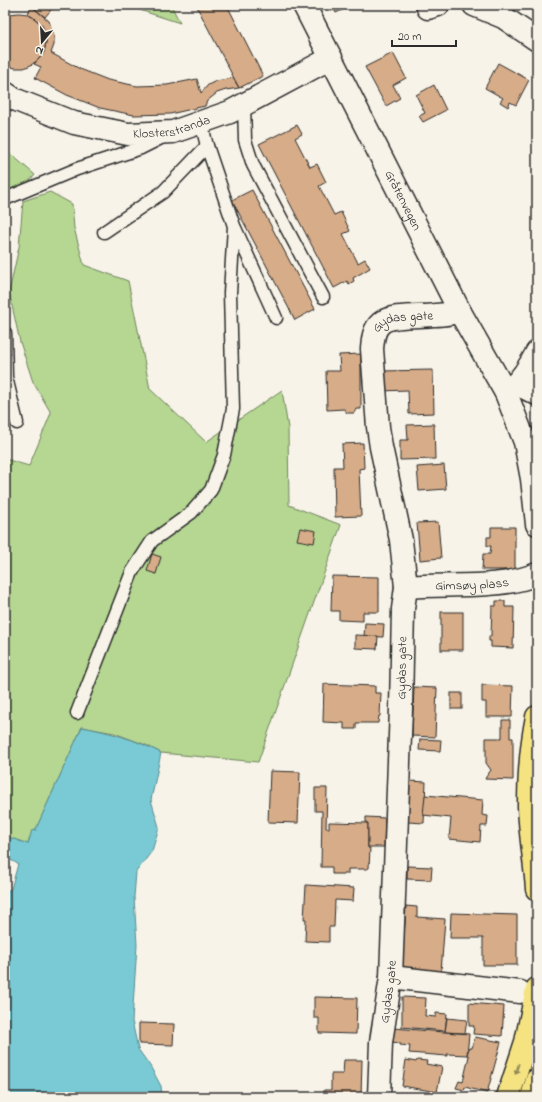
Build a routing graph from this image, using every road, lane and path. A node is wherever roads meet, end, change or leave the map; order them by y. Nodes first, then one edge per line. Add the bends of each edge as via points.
1 (304, 5) edge
2 (474, 5) edge
3 (506, 11) edge
4 (537, 40) edge
5 (331, 58) junction
6 (5, 93) edge
7 (244, 104) junction
8 (201, 122) junction
9 (173, 132) junction
10 (207, 146) junction
11 (5, 199) edge
12 (234, 226) junction
13 (104, 232) dead end
14 (324, 297) dead end
15 (460, 312) junction
16 (276, 318) dead end
17 (5, 333) edge
18 (537, 352) edge
19 (511, 389) junction
20 (537, 394) edge
21 (17, 423) dead end
22 (537, 524) edge
23 (537, 574) edge
24 (406, 587) junction
25 (77, 713) dead end
26 (537, 717) edge
27 (537, 889) edge
28 (391, 977) junction
29 (528, 991) edge
30 (533, 1046) edge
31 (537, 1080) edge
32 (379, 1097) edge
33 (508, 1097) edge
34 (532, 1097) edge

1 - 5 street, Gråtenvegen
2 - 3 street
3 - 4 street
5 - 7 street, Klosterstranda
5 - 15 street, Gråtenvegen
6 - 9 street, Klosterstranda via 74,123 128,134
7 - 8 street, Klosterstranda
7 - 14 lane via 246,140 253,165
8 - 9 street, Klosterstranda
8 - 10 lane
9 - 11 lane via 141,148 77,169
10 - 12 lane
10 - 13 lane via 163,192
12 - 16 lane
12 - 25 lane via 230,293 233,409 224,455 211,490 191,513 152,540 132,572
15 - 19 street, Gråtenvegen
15 - 24 street, Gydas gate via 385,321 380,324 373,338 378,427 401,540
17 - 21 lane via 6,377
18 - 19 street via 530,366
19 - 20 street
19 - 22 street via 525,442
23 - 24 street, Gimsøy plass via 507,583
24 - 28 street, Gydas gate via 402,609
26 - 27 main road via 530,773 530,807
28 - 29 street
28 - 32 street, Gydas gate via 381,1042
29 - 30 main road
30 -> 33 main road
31 - 34 main road

